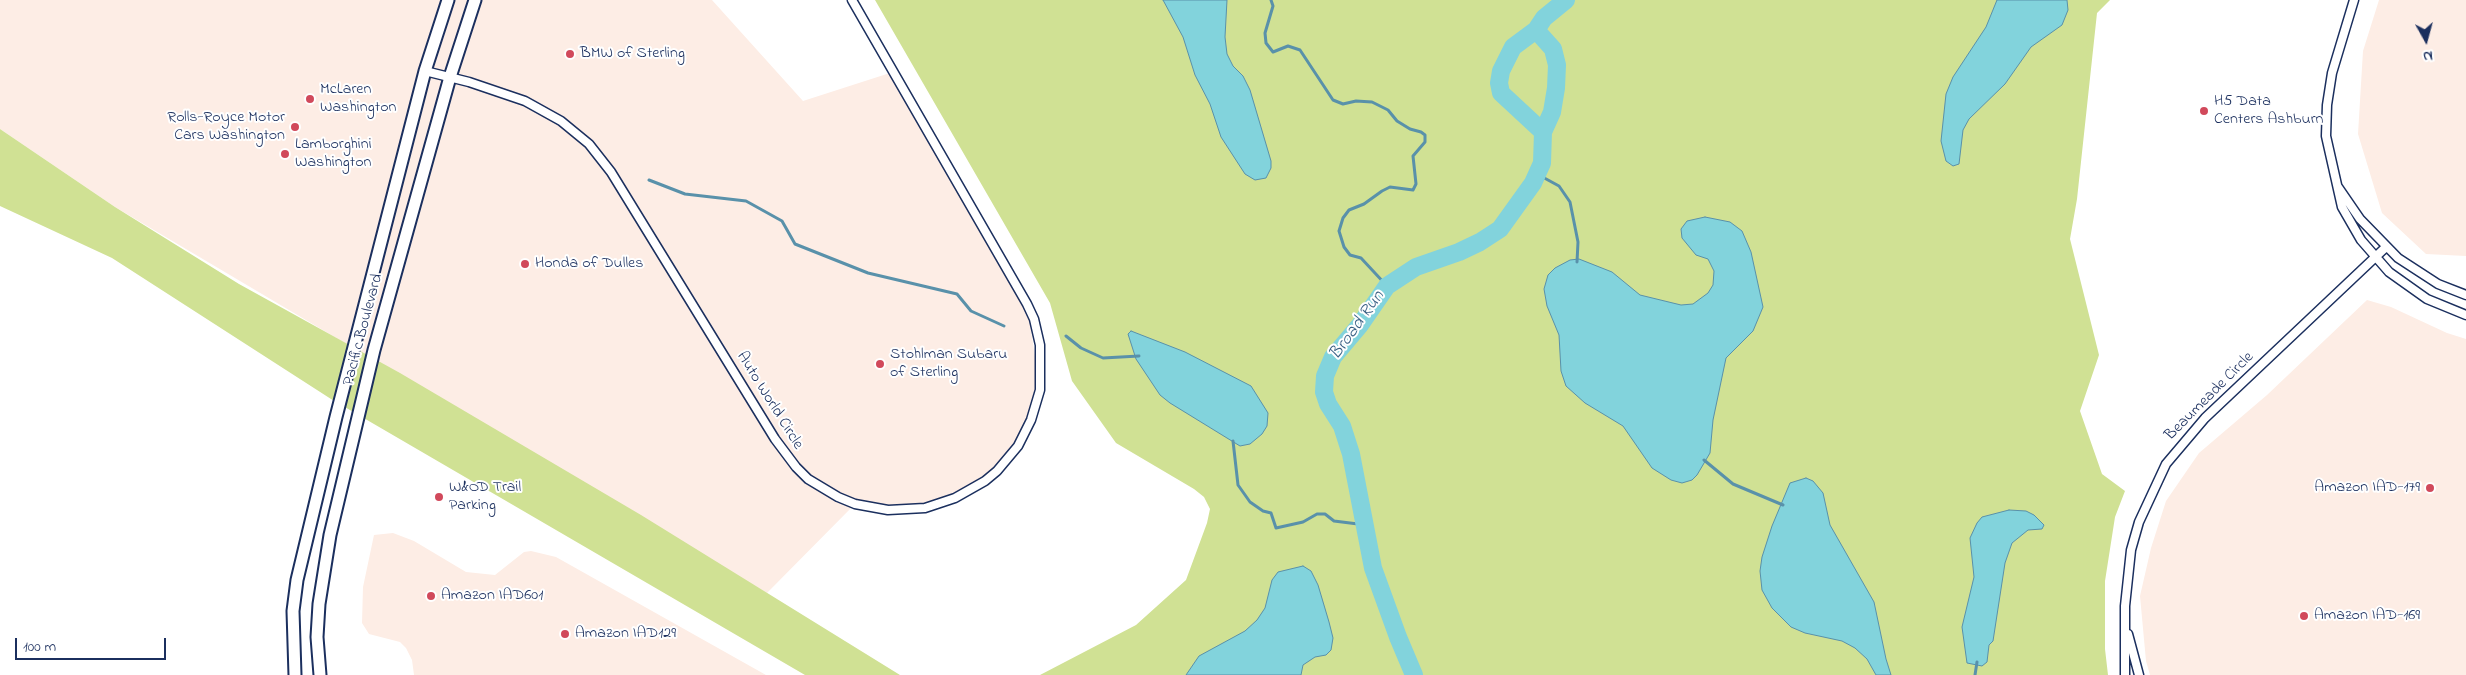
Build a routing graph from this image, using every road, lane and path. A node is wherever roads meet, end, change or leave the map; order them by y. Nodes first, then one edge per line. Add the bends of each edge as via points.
1 (448, 0) edge
2 (475, 0) edge
3 (852, 0) edge
4 (2354, 0) edge
5 (425, 71) junction
6 (450, 77) junction
7 (2336, 183) junction
8 (2386, 247) junction
9 (2375, 259) junction
10 (2466, 294) edge
11 (2466, 315) edge
12 (2125, 623) junction
13 (295, 675) edge
14 (320, 675) edge
15 (2125, 675) edge
16 (2139, 675) edge

1 - 5 main road, Pacific Boulevard
2 - 6 main road, Pacific Boulevard
3 - 6 street, Auto World Circle via 1027,304 1040,345 1040,390 1032,420 1018,446 985,481 956,498 925,508 888,510 855,504 808,479 775,439 611,172 589,144 561,121 525,101
4 - 7 street via 2332,73 2327,105 2326,136
5 - 6 street, Auto World Circle
5 - 13 main road, Pacific Boulevard via 297,580 293,611
6 - 14 main road, Pacific Boulevard via 374,350 323,573 317,637
7 - 8 street via 2360,219
7 - 9 street via 2347,218
8 - 9 street, Beaumeade Circle
8 - 10 street via 2426,278
9 - 11 street via 2413,291
9 - 12 street, Beaumeade Circle via 2205,418 2166,464 2139,522 2131,550
12 - 15 street, Beaumeade Circle
12 - 16 street, Beaumeade Circle

